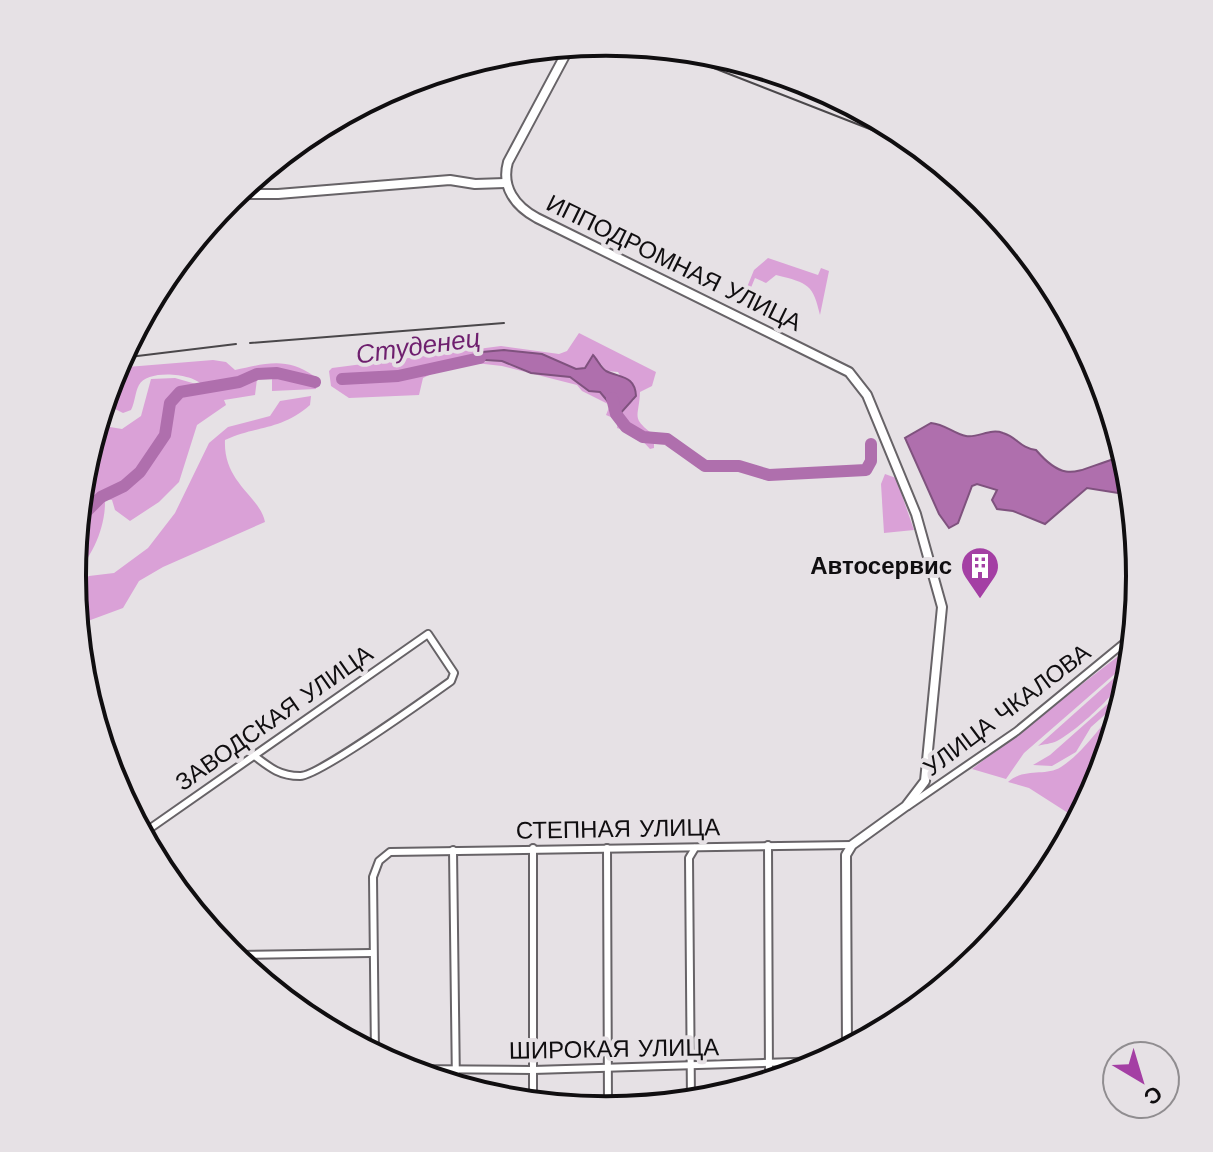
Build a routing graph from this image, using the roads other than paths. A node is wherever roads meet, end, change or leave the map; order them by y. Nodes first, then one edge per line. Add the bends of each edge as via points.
1 (563, 58) edge
2 (505, 183) junction
3 (254, 194) edge
4 (1122, 645) edge
5 (252, 754) junction
6 (898, 812) junction
7 (151, 827) edge
8 (768, 845) junction
9 (852, 845) junction
10 (533, 848) junction
11 (607, 848) junction
12 (695, 848) junction
13 (453, 850) junction
14 (371, 953) junction
15 (251, 955) edge
16 (847, 1036) edge
17 (374, 1041) edge
18 (789, 1062) edge
19 (769, 1063) junction
20 (690, 1065) junction
21 (607, 1067) junction
22 (442, 1069) edge
23 (455, 1069) junction
24 (533, 1070) junction
25 (769, 1070) edge
26 (455, 1073) edge
27 (691, 1089) edge
28 (533, 1091) edge
29 (608, 1096) edge

1 - 2 main road via 521,133
2 - 3 main road via 450,180
2 - 6 main road, ИППОДРОМНАЯ УЛИЦА via 528,214 830,362 861,386 916,514 942,607 929,769 921,790
4 - 6 street, УЛИЦА ЧКАЛОВА via 1017,731
5 - 5 street, ЗАВОДСКАЯ УЛИЦА via 428,634 454,673 451,681 403,715 301,777 278,775
5 - 7 street, ЗАВОДСКАЯ УЛИЦА
6 - 9 main road
8 - 9 street, СТЕПНАЯ УЛИЦА
8 - 12 street, СТЕПНАЯ УЛИЦА
8 - 19 street
9 - 16 main road via 846,860
10 - 11 street, СТЕПНАЯ УЛИЦА
10 - 13 street, СТЕПНАЯ УЛИЦА
10 - 24 street
11 - 12 street, СТЕПНАЯ УЛИЦА
11 - 21 street
12 - 20 street via 689,858
13 - 14 street, СТЕПНАЯ УЛИЦА via 385,855 377,864
13 - 23 street
14 - 15 street
14 - 17 street
18 - 19 street, ШИРОКАЯ УЛИЦА
19 - 20 street, ШИРОКАЯ УЛИЦА
19 - 25 street
20 - 21 street, ШИРОКАЯ УЛИЦА
20 - 27 street
21 - 24 street, ШИРОКАЯ УЛИЦА
21 - 29 street
22 - 23 street, ШИРОКАЯ УЛИЦА
23 - 24 street, ШИРОКАЯ УЛИЦА
23 - 26 street
24 - 28 street

